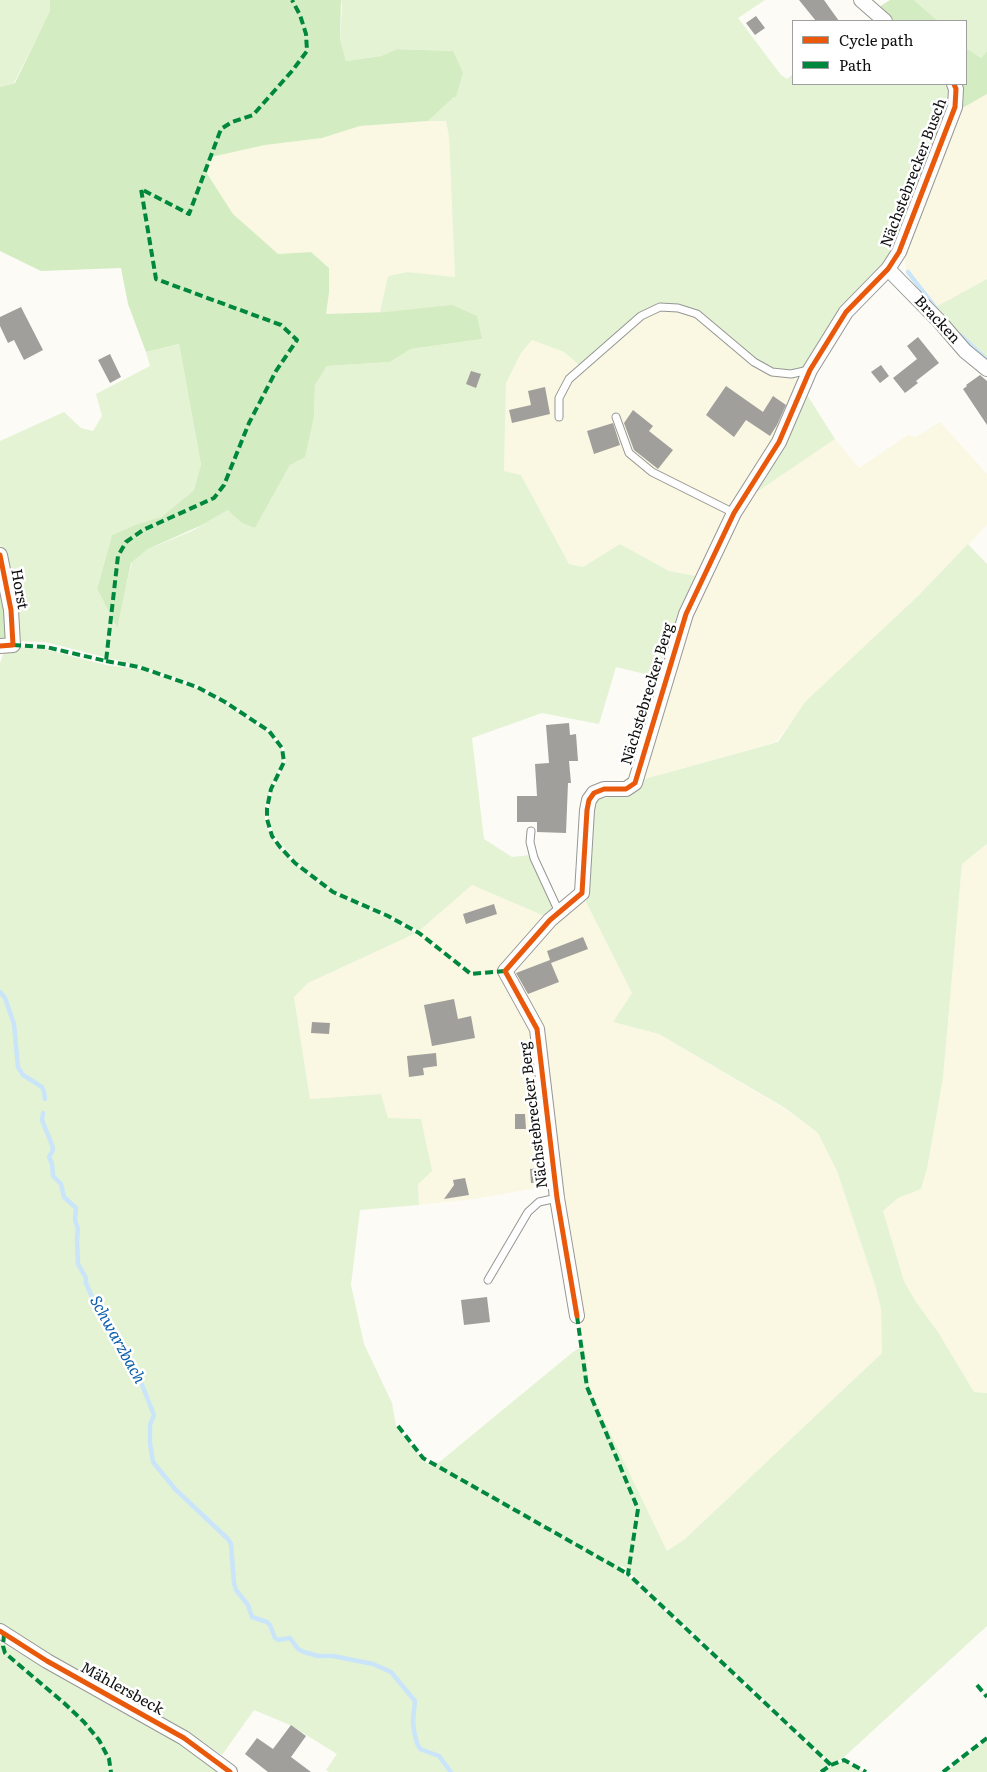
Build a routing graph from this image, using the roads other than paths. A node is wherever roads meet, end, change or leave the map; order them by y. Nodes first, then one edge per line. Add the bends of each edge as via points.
1 (861, 0) edge
2 (884, 20) edge
3 (954, 85) edge
4 (888, 269) junction
5 (987, 369) edge
6 (810, 370) junction
7 (559, 416) dead end
8 (616, 418) dead end
9 (734, 513) junction
10 (0, 555) edge
11 (0, 646) edge
12 (531, 831) dead end
13 (559, 912) junction
14 (557, 1198) junction
15 (488, 1280) dead end
16 (577, 1316) dead end
17 (0, 1631) edge
18 (230, 1772) edge

1 - 2 street
3 - 4 street, Nächstebrecker Busch via 954,107 899,252
4 - 5 street, Bracken via 965,351
4 - 6 street, Nächstebrecker Berg via 846,312
6 - 7 lane via 791,374 772,372 754,362 698,314 660,307 641,316 569,380 560,398
6 - 9 street, Nächstebrecker Berg via 779,442
8 - 9 lane via 629,453 652,472
9 - 13 street, Nächstebrecker Berg via 686,614 635,783 626,789 604,789 594,793 589,800 582,893
10 - 11 street, Horst via 11,610 13,645
12 - 13 lane via 534,858
13 - 14 street, Nächstebrecker Berg via 505,971 537,1029
14 - 15 lane via 539,1202 528,1212
14 - 16 street, Nächstebrecker Berg
17 - 18 street, Mählersbeck via 184,1738

